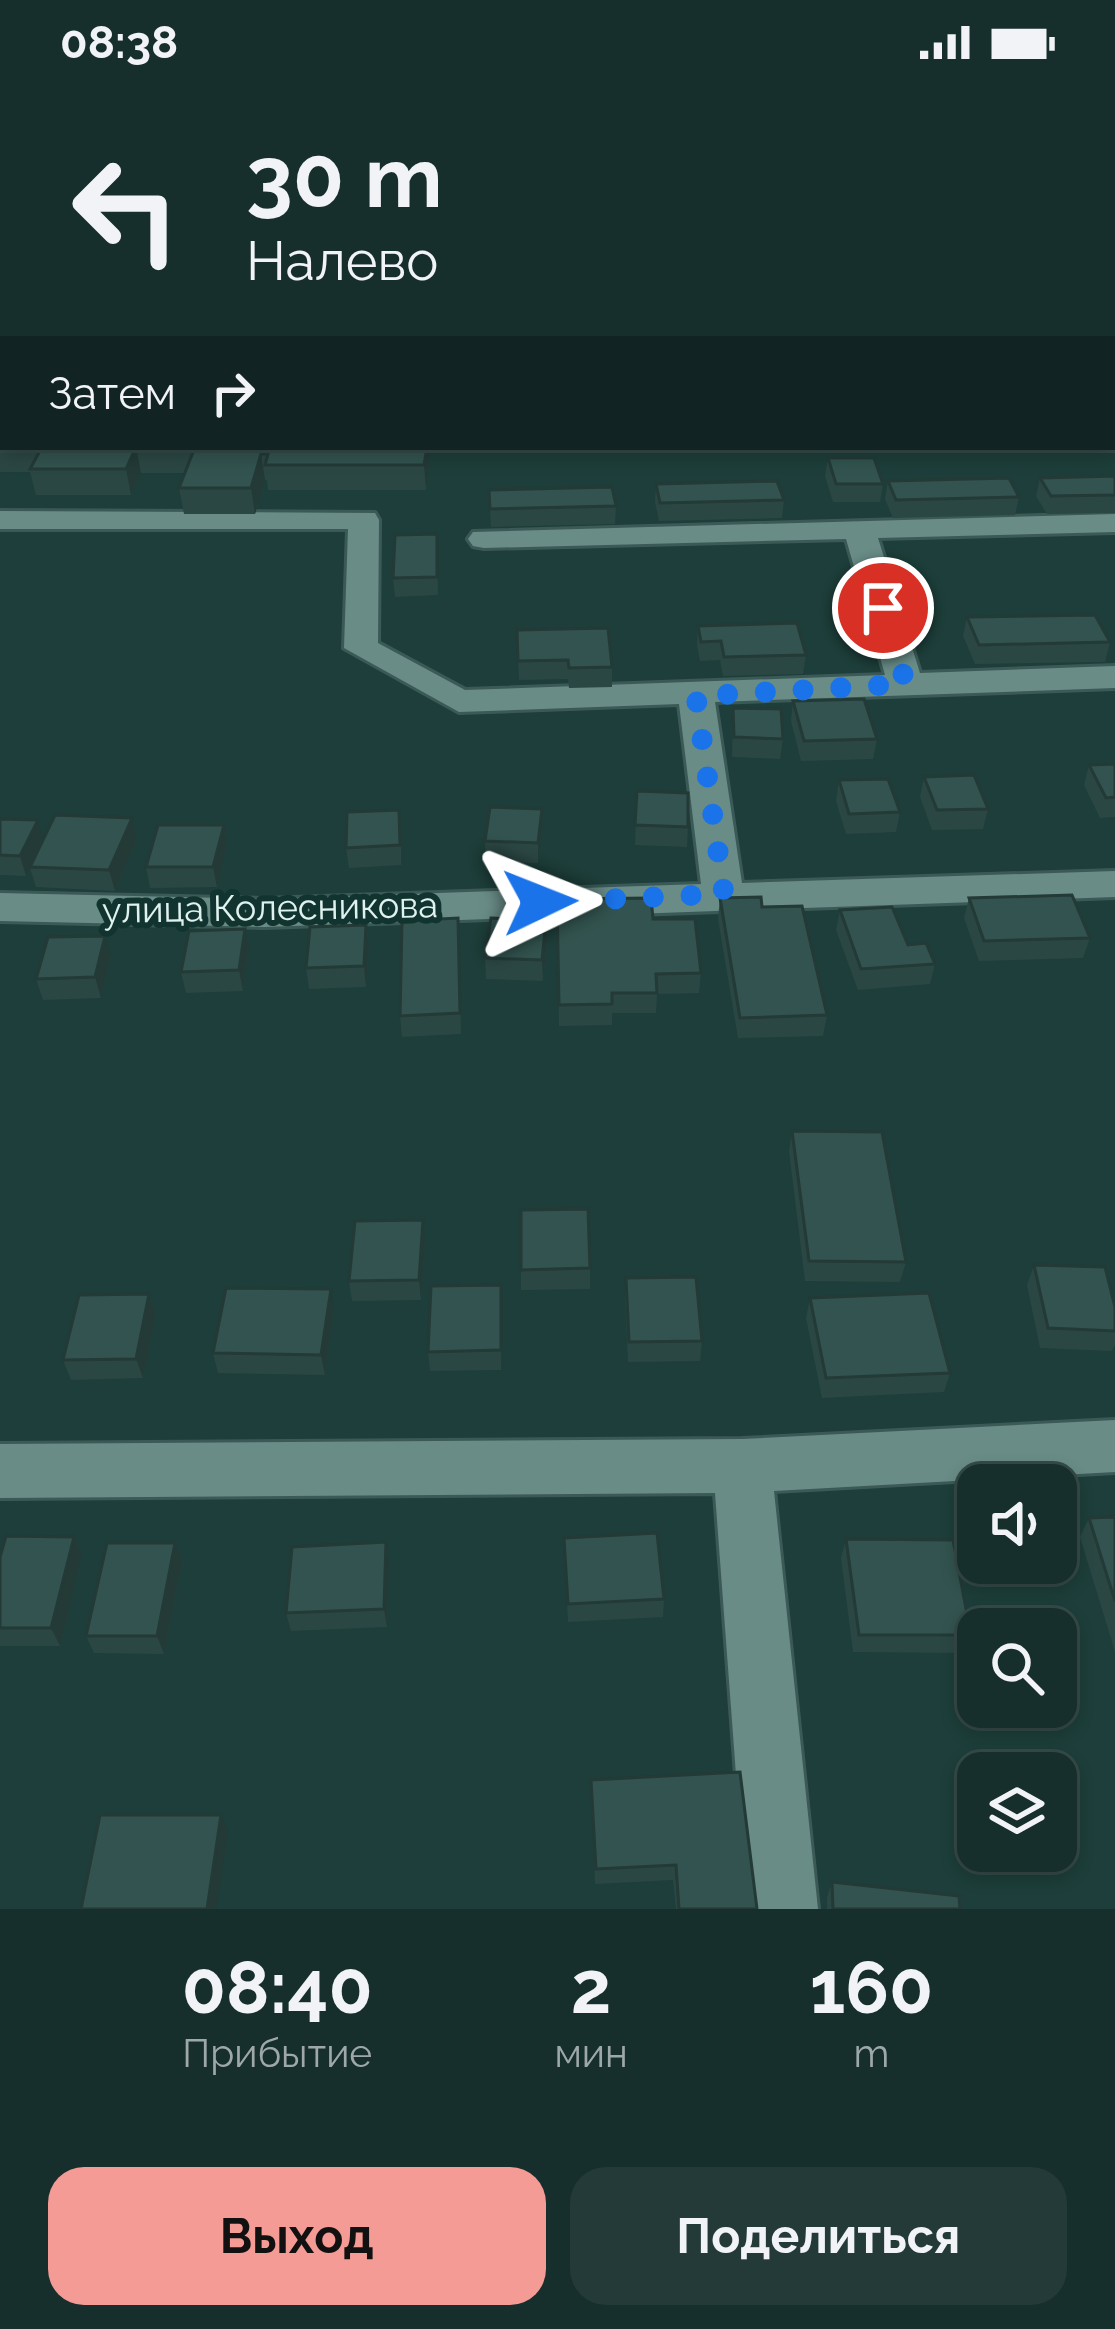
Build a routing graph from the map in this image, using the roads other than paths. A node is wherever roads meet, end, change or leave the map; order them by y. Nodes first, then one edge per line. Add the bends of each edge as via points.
1 (0, 520) edge
2 (1115, 523) edge
3 (860, 532) junction
4 (484, 538) dead end
5 (1115, 677) edge
6 (906, 684) junction
7 (696, 696) junction
8 (1115, 884) edge
9 (724, 894) junction
10 (0, 907) edge
11 (1115, 1446) edge
12 (742, 1466) junction
13 (0, 1471) edge
14 (782, 1909) edge

1 - 7 street via 364,520 361,648 459,701
2 - 3 street
3 - 4 street
3 - 6 street
5 - 6 street
6 - 7 street
7 - 9 street
8 - 9 street, улица Колесникова
9 - 10 street, улица Колесникова via 264,913
11 - 12 street
12 - 13 street
12 - 14 street

